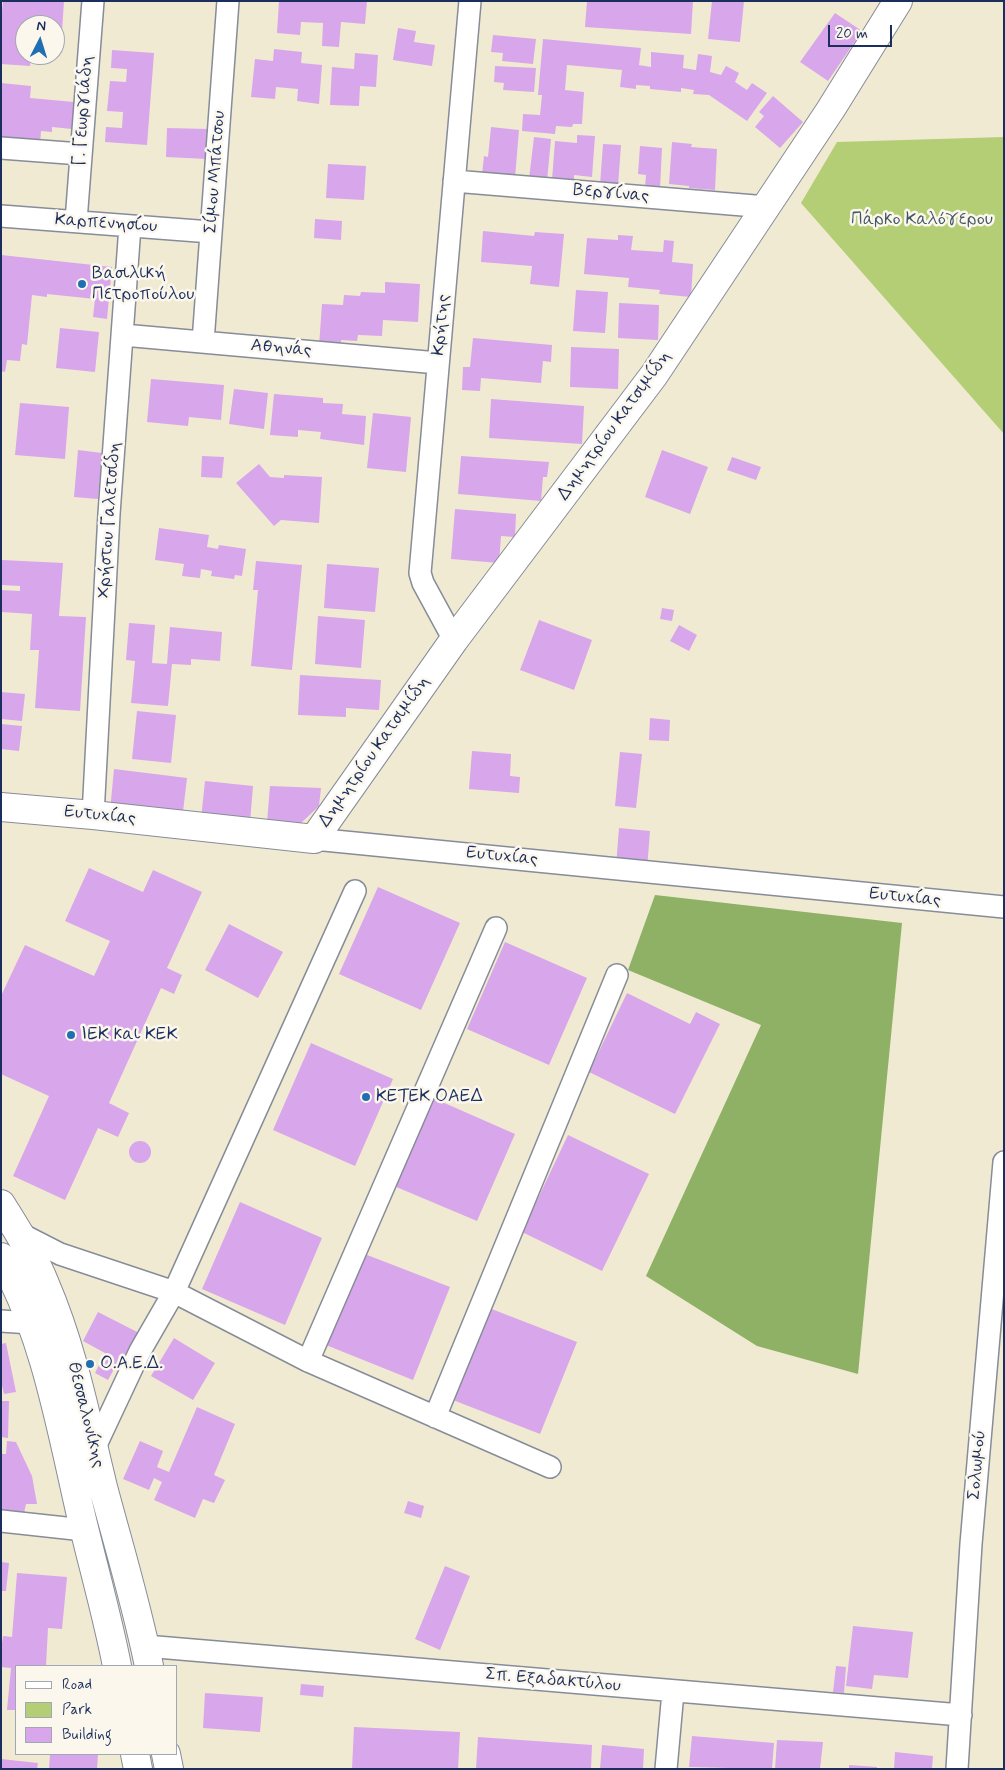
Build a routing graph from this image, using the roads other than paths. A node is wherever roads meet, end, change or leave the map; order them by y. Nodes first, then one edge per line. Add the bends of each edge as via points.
1 (92, 1) edge
2 (228, 1) edge
3 (470, 1) edge
4 (898, 1) edge
5 (1, 148) edge
6 (81, 154) junction
7 (454, 181) junction
8 (767, 207) junction
9 (1, 216) edge
10 (76, 222) junction
11 (130, 226) junction
12 (211, 232) junction
13 (124, 335) junction
14 (203, 342) junction
15 (438, 362) junction
16 (454, 640) junction
17 (1, 807) edge
18 (93, 815) junction
19 (314, 838) junction
20 (355, 891) dead end
21 (1004, 907) edge
22 (496, 928) dead end
23 (617, 975) dead end
24 (1004, 1162) edge
25 (1, 1204) edge
26 (19, 1233) junction
27 (1, 1257) edge
28 (174, 1292) junction
29 (1, 1321) edge
30 (31, 1322) junction
31 (308, 1361) junction
32 (435, 1417) junction
33 (95, 1447) junction
34 (550, 1466) dead end
35 (1, 1521) edge
36 (84, 1530) junction
37 (147, 1656) edge
38 (117, 1665) edge
39 (673, 1692) junction
40 (962, 1715) junction
41 (135, 1755) edge
42 (166, 1755) edge
43 (138, 1769) edge
44 (168, 1769) edge
45 (666, 1769) edge
46 (957, 1769) edge

1 - 6 street, Γ. Γεωργιάδη
2 - 12 street, Σίμου Μπάτσου
3 - 7 street, Κρήτης
4 - 8 street, Δημητρίου Κατσιμίδη
5 - 6 street
6 - 10 street, Γ. Γεωργιάδη
7 - 8 street, Βεργίνας
7 - 15 street, Κρήτης
8 - 16 street, Δημητρίου Κατσιμίδη via 654,375
9 - 10 street, Καρπενησίου
10 - 11 street, Καρπενησίου
11 - 12 street, Καρπενησίου
11 - 13 street, Χρήστου Γαλετσίδη
12 - 14 street, Σίμου Μπάτσου
13 - 14 street, Αθηνάς
13 - 18 street, Χρήστου Γαλετσίδη via 109,514
14 - 15 street, Αθηνάς
15 - 16 street, Κρήτης via 420,573
16 - 19 street, Δημητρίου Κατσιμίδη
17 - 18 street, Ευτυχίας
18 - 19 street, Ευτυχίας
19 - 21 street, Ευτυχίας
20 - 28 street
22 - 31 street
23 - 32 street
24 - 40 street, Σολωμού via 971,1544
25 - 26 street, Θεσσαλονίκης
26 - 28 street via 60,1254
26 - 33 street, Θεσσαλονίκης via 58,1317
27 - 30 street, Θεσσαλονίκης
28 - 31 street
28 - 33 street via 140,1352
29 - 30 street
30 - 36 street, Θεσσαλονίκης via 55,1402
31 - 32 street
32 - 34 street
33 - 37 street, Θεσσαλονίκης
35 - 36 street
36 - 38 street, Θεσσαλονίκης
37 - 39 street, Σπ. Εξαδακτύλου
39 - 40 street, Σπ. Εξαδακτύλου
39 - 45 street
40 - 46 street, Σολωμού
41 - 43 street
42 - 44 street

